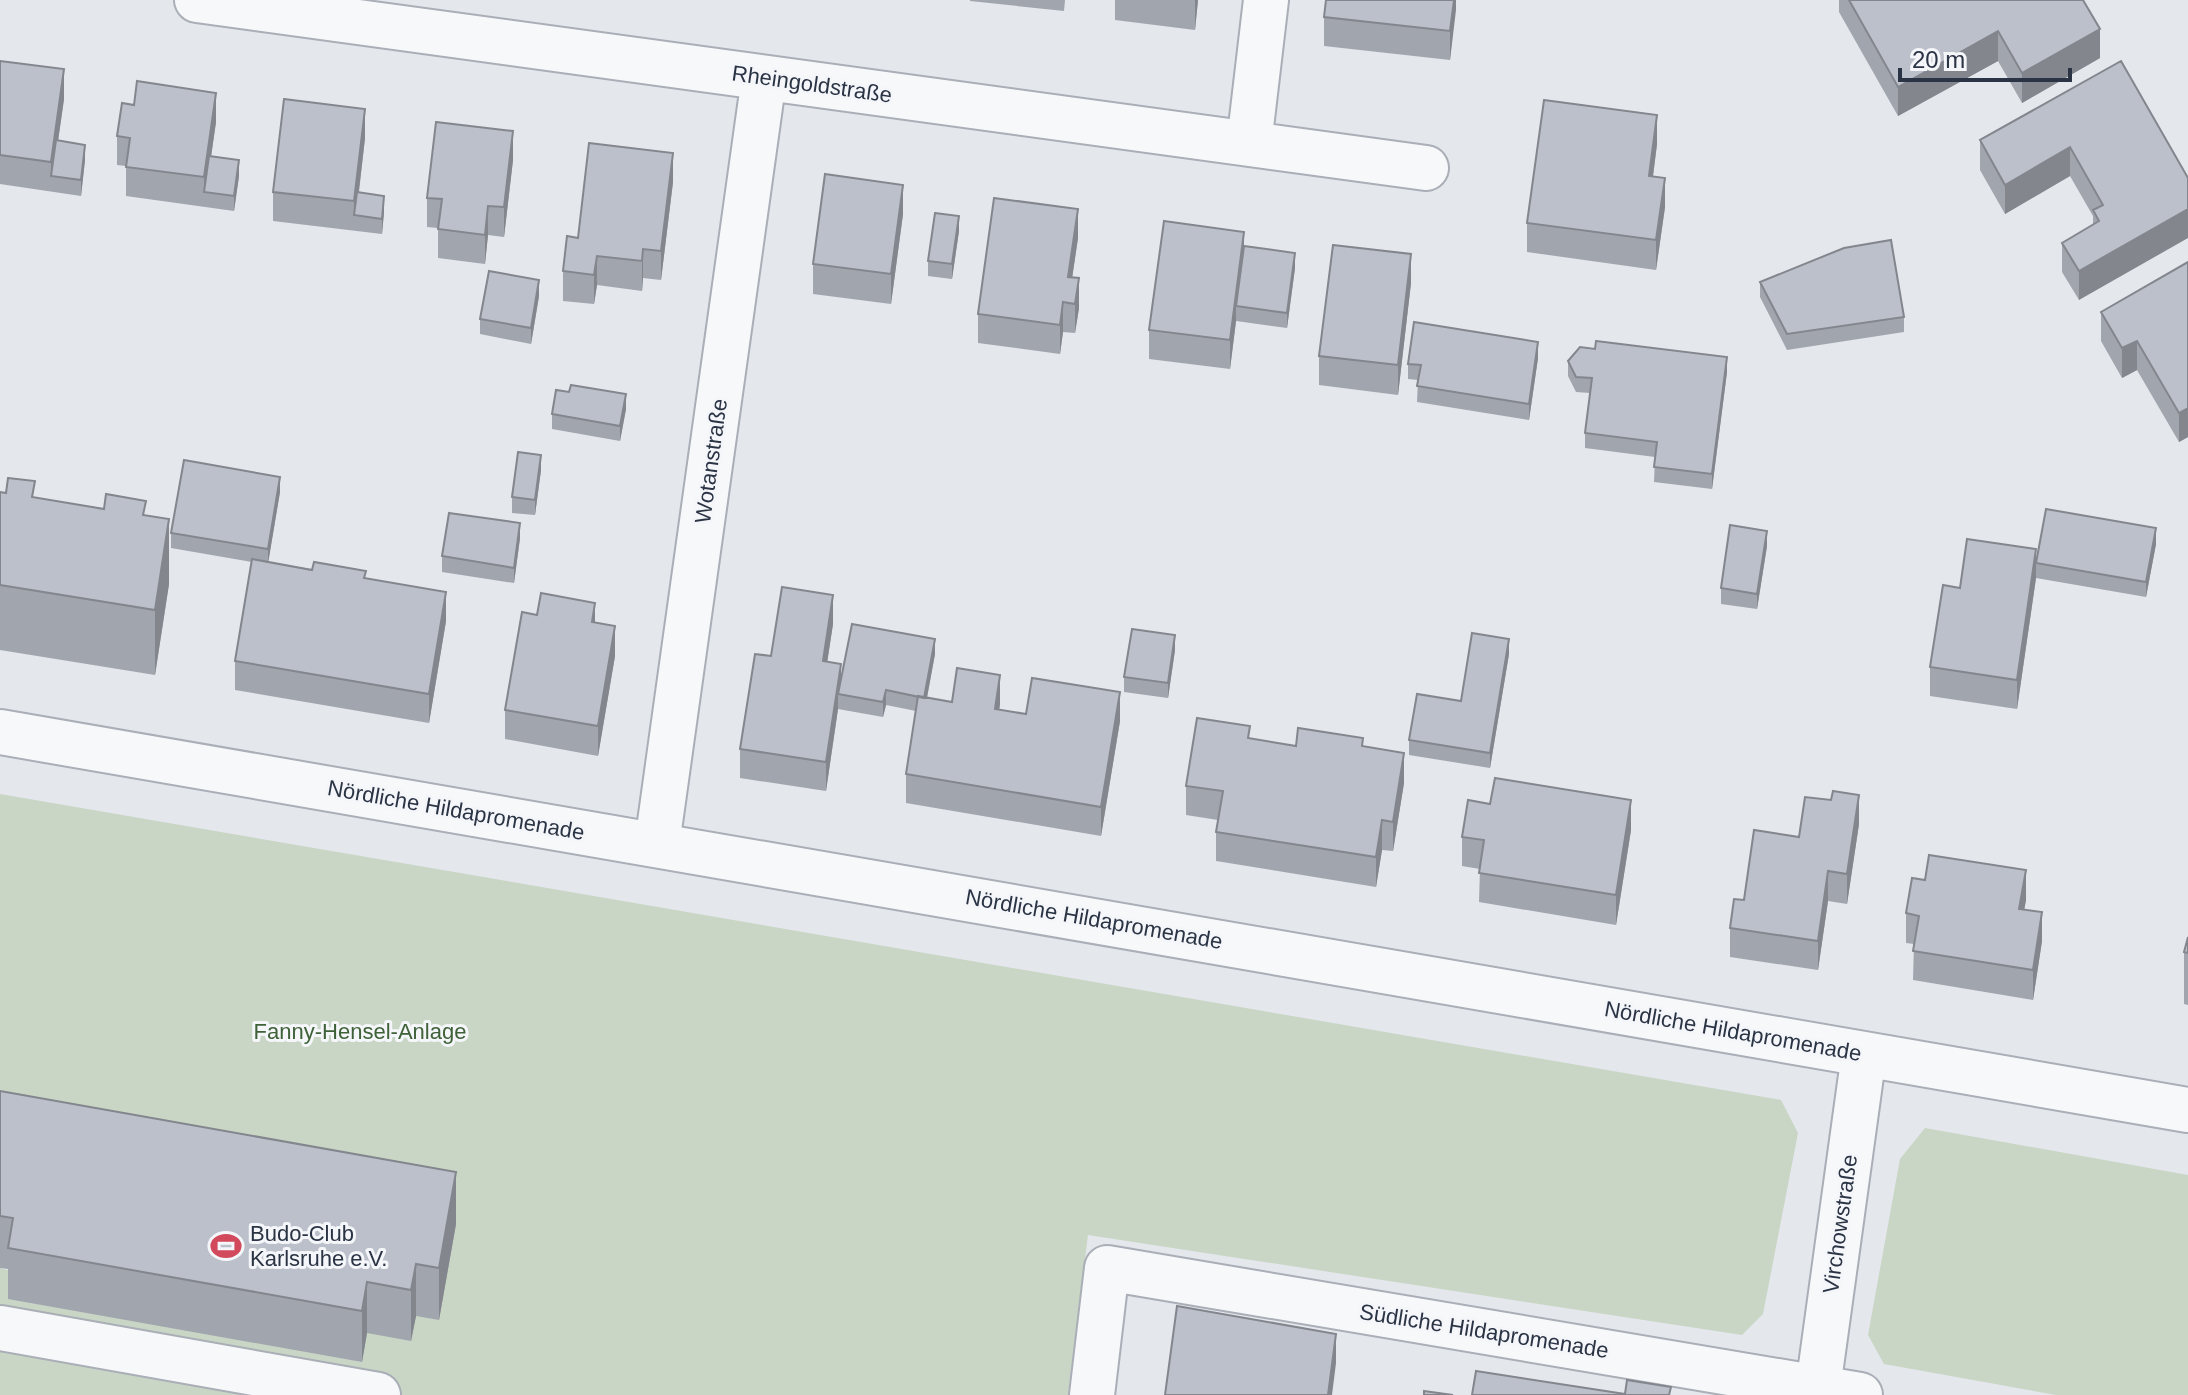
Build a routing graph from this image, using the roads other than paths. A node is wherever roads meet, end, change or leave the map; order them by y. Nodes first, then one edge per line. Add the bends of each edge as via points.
1 (197, 0) edge
2 (1266, 0) edge
3 (279, 6) edge
4 (764, 78) junction
5 (1249, 144) junction
6 (1426, 168) dead end
7 (0, 732) edge
8 (657, 844) junction
9 (1864, 1054) junction
10 (2188, 1110) edge
11 (0, 1328) edge
12 (1817, 1391) edge
13 (378, 1395) edge
14 (1092, 1395) edge
15 (1860, 1395) edge

1 - 3 street, Rheingoldstraße
2 - 5 street
3 - 4 street, Rheingoldstraße
4 - 5 street, Rheingoldstraße
4 - 8 street, Wotanstraße
5 - 6 street, Rheingoldstraße
7 - 8 street, Nördliche Hildapromenade
8 - 9 street, Nördliche Hildapromenade
9 - 10 street, Nördliche Hildapromenade
9 - 12 street, Virchowstraße
11 - 13 street
12 - 14 street, Südliche Hildapromenade via 1107,1268
12 - 15 street, Südliche Hildapromenade

